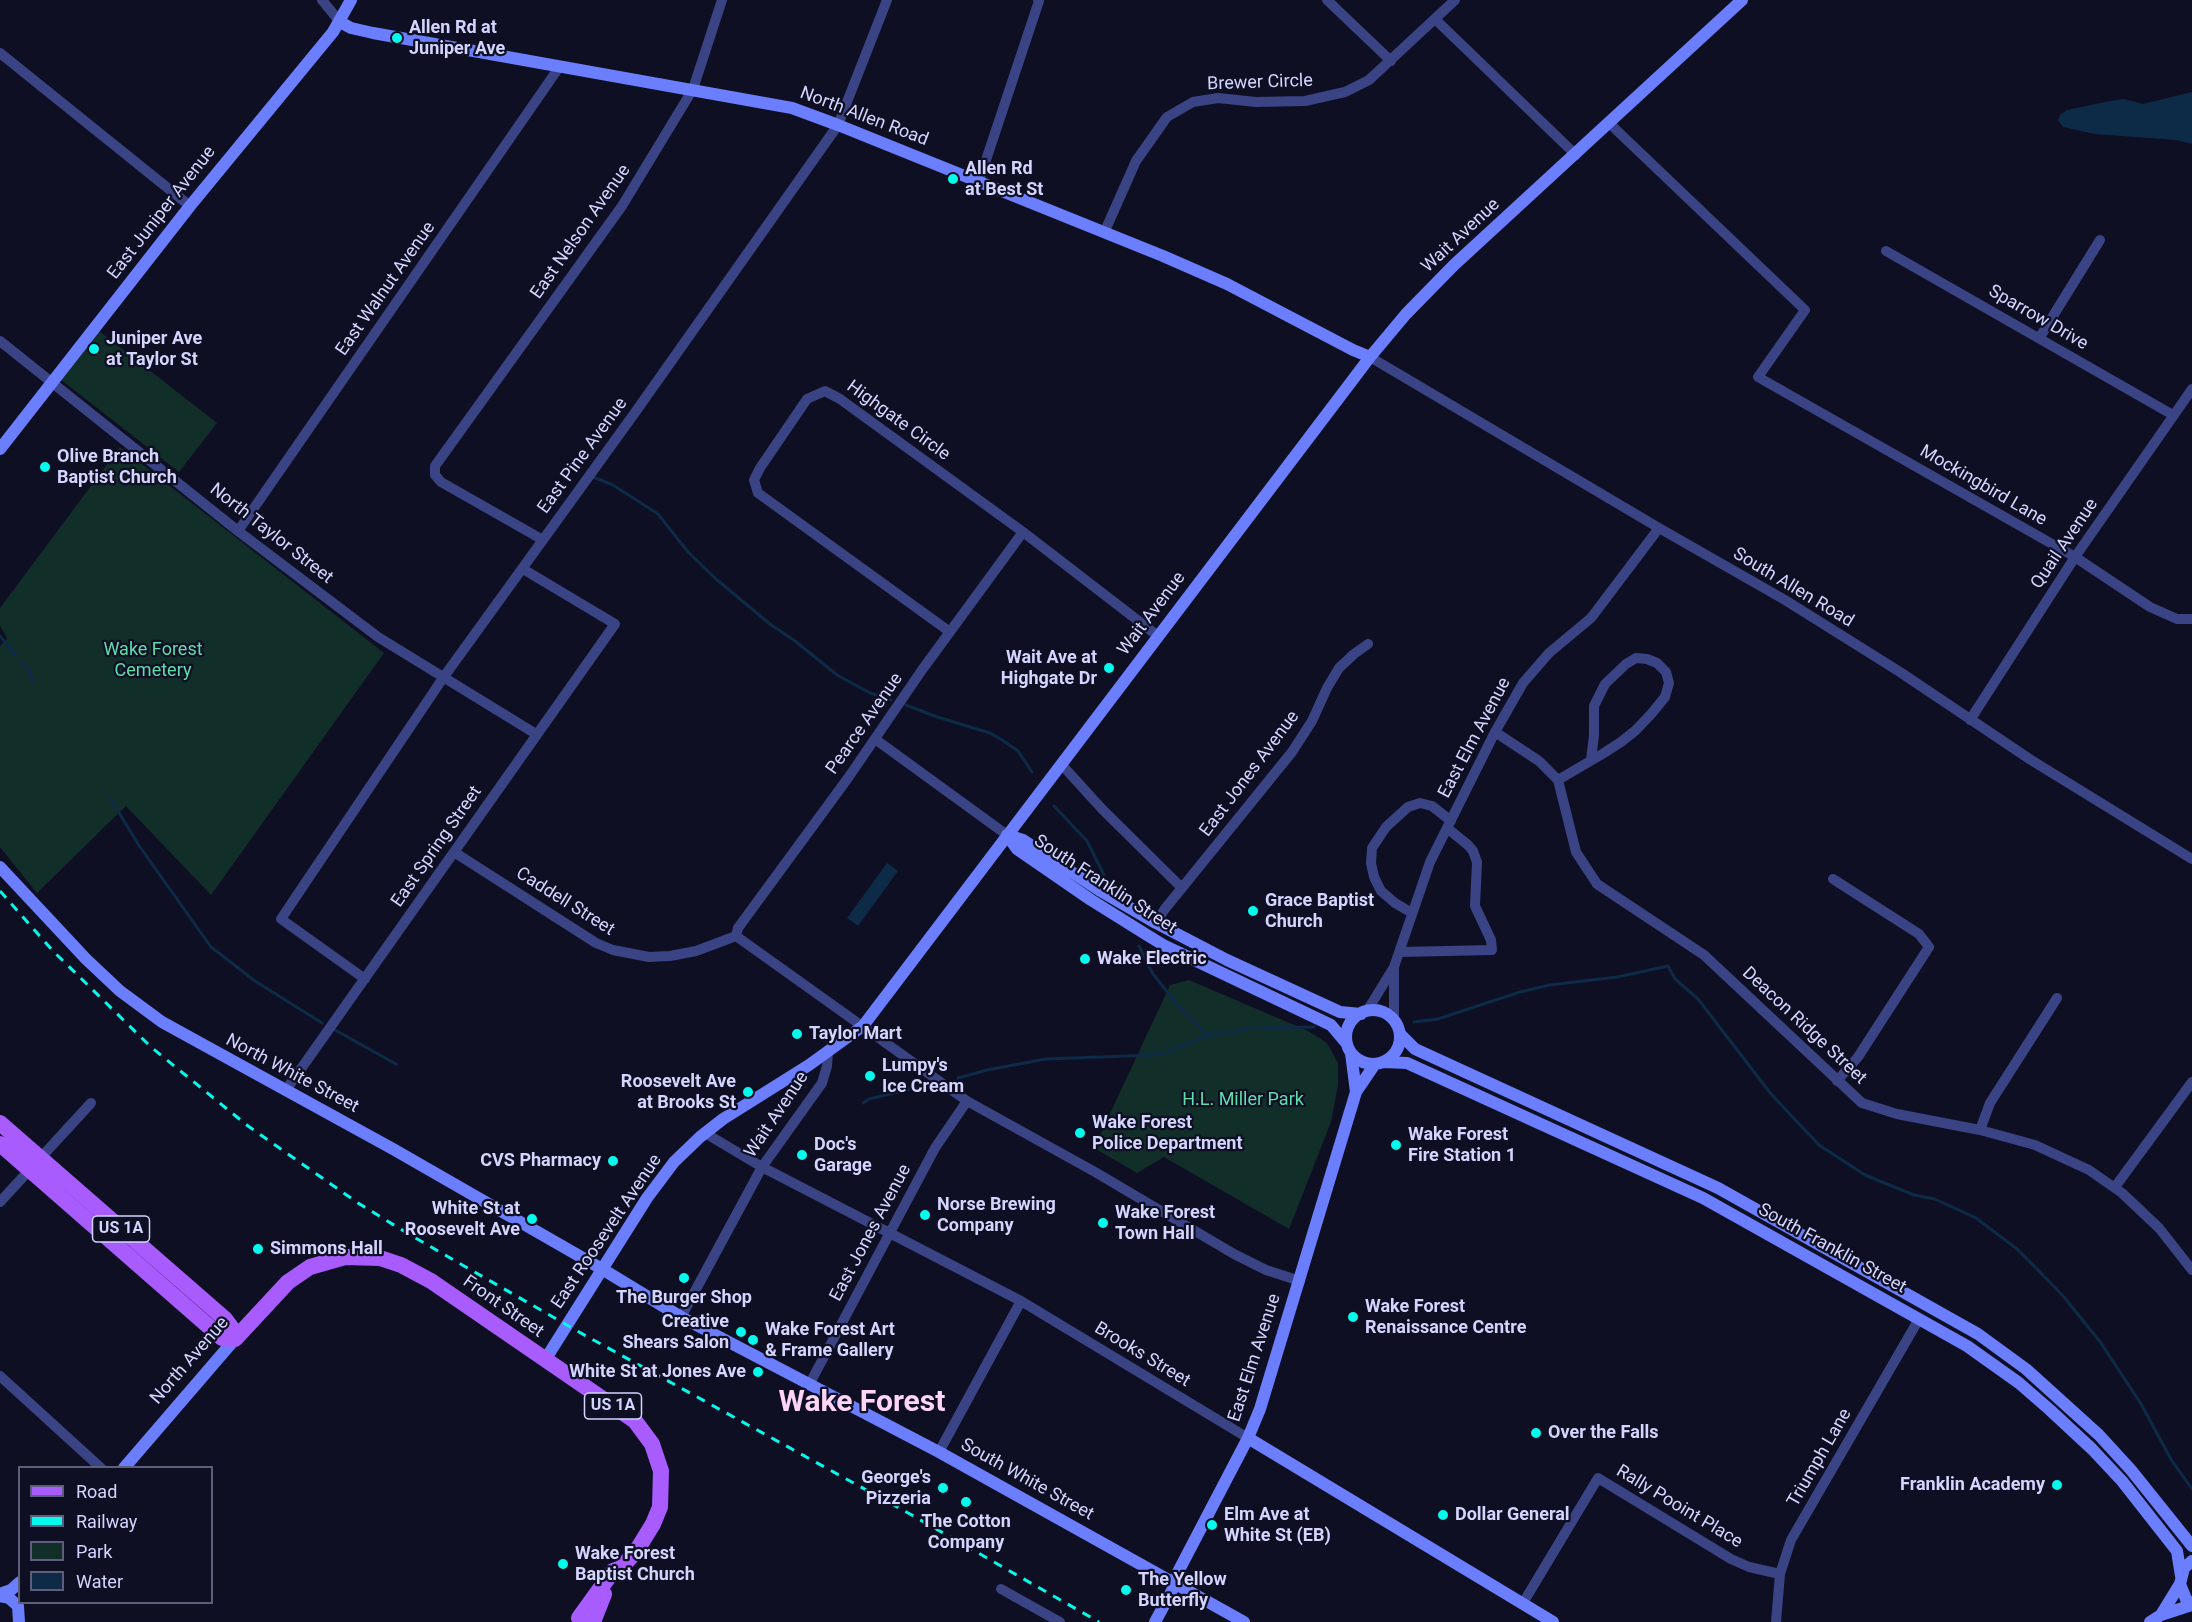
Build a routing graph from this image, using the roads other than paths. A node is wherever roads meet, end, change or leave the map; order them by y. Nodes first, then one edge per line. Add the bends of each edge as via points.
1 (322, 0) edge
2 (351, 0) edge
3 (722, 0) edge
4 (887, 0) edge
5 (1039, 0) edge
6 (1327, 0) edge
7 (1455, 0) edge
8 (1742, 0) edge
9 (1436, 20) junction
10 (340, 22) junction
11 (0, 53) edge
12 (1391, 61) junction
13 (560, 66) junction
14 (693, 89) junction
15 (1609, 123) junction
16 (838, 125) junction
17 (1576, 155) junction
18 (979, 181) junction
19 (189, 206) junction
20 (1104, 233) junction
21 (2100, 240) dead end
22 (1886, 251) dead end
23 (2040, 337) junction
24 (0, 340) edge
25 (1370, 357) junction
26 (52, 382) junction
27 (2192, 389) edge
28 (2173, 415) junction
29 (0, 449) edge
30 (1659, 528) junction
31 (238, 531) junction
32 (1023, 532) junction
33 (543, 540) junction
34 (2075, 557) junction
35 (523, 569) junction
36 (2192, 619) edge
37 (950, 632) junction
38 (1158, 636) junction
39 (1368, 644) dead end
40 (443, 678) junction
41 (1970, 720) junction
42 (1495, 732) junction
43 (536, 734) junction
44 (875, 739) junction
45 (1591, 760) junction
46 (1062, 765) junction
47 (1558, 780) junction
48 (1449, 824) junction
49 (1007, 835) junction
50 (454, 852) junction
51 (2192, 859) edge
52 (0, 867) edge
53 (1833, 879) dead end
54 (1182, 888) junction
55 (1412, 913) junction
56 (1156, 924) junction
57 (736, 936) junction
58 (1400, 952) junction
59 (1394, 967) junction
60 (364, 979) junction
61 (2057, 998) dead end
62 (1364, 1012) junction
63 (1394, 1020) junction
64 (862, 1026) junction
65 (1400, 1034) junction
66 (1349, 1048) junction
67 (828, 1052) junction
68 (1380, 1063) junction
69 (1837, 1080) junction
70 (2192, 1082) edge
71 (286, 1090) junction
72 (1356, 1092) junction
73 (967, 1101) junction
74 (91, 1103) dead end
75 (0, 1123) edge
76 (1980, 1130) junction
77 (705, 1132) junction
78 (0, 1144) edge
79 (35, 1164) junction
80 (762, 1167) junction
81 (2115, 1187) junction
82 (0, 1202) edge
83 (890, 1233) junction
84 (602, 1269) junction
85 (2192, 1270) edge
86 (1300, 1281) junction
87 (288, 1282) joint
88 (1021, 1301) junction
89 (681, 1317) junction
90 (1919, 1319) junction
91 (235, 1339) junction
92 (545, 1360) junction
93 (0, 1376) edge
94 (810, 1383) junction
95 (1248, 1438) junction
96 (939, 1452) junction
97 (100, 1466) edge
98 (125, 1466) edge
99 (2192, 1546) edge
100 (2192, 1561) edge
101 (1780, 1574) junction
102 (2180, 1580) junction
103 (1176, 1583) junction
104 (18, 1584) edge
105 (1000, 1588) dead end
106 (0, 1595) edge
107 (1522, 1604) junction
108 (2192, 1604) edge
109 (21, 1616) edge
110 (2156, 1619) edge
111 (584, 1621) edge
112 (1060, 1622) edge
113 (1155, 1622) edge
114 (1244, 1622) edge
115 (1553, 1622) edge
116 (1776, 1622) edge

1 - 10 street
2 - 10 street, East Juniper Avenue
3 - 14 street, East Nelson Avenue
4 - 16 street, East Pine Avenue
5 - 18 street
6 - 12 street
7 - 9 street, Brewer Circle
8 - 15 street, Wait Avenue
9 - 12 street, Brewer Circle
9 - 17 street
10 - 13 street, North Allen Road via 351,28
10 - 19 street, East Juniper Avenue
11 - 19 street
12 - 20 street, Brewer Circle via 1369,80 1346,92 1297,101 1218,98 1193,102 1167,117 1136,161
13 - 14 street, North Allen Road
13 - 31 street, East Walnut Avenue
14 - 16 street, North Allen Road via 772,103
14 - 33 street, East Nelson Avenue via 622,206 435,466 435,475 441,482
15 - 17 street, Wait Avenue
15 - 34 street, Mockingbird Lane via 1805,309 1758,377
16 - 18 street, North Allen Road
16 - 33 street, East Pine Avenue
17 - 25 street, Wait Avenue via 1438,281
18 - 20 street, North Allen Road
19 - 26 street, East Juniper Avenue
20 - 25 street, North Allen Road via 1227,284
21 - 23 street
22 - 23 street, Sparrow Drive
23 - 28 street, Sparrow Drive
24 - 26 street, North Taylor Street
25 - 30 street, South Allen Road
25 - 38 street, Wait Avenue
26 - 29 street, East Juniper Avenue
26 - 31 street, North Taylor Street
27 - 28 street, Quail Avenue
28 - 34 street, Quail Avenue
30 - 41 street, South Allen Road via 1822,623
30 - 42 street, East Elm Avenue via 1591,618 1549,653 1523,683
31 - 40 street, North Taylor Street via 378,637
32 - 37 street, Pearce Avenue
32 - 37 street, Highgate Circle via 840,399 825,390 807,399 760,468 754,480 758,493
32 - 38 street, Highgate Circle
33 - 35 street, East Pine Avenue
34 - 36 street, Mockingbird Lane via 2150,607 2177,619
34 - 41 street, Quail Avenue
35 - 40 street, East Pine Avenue
35 - 43 street, East Spring Street via 615,624
37 - 44 street, Pearce Avenue
38 - 46 street, Wait Avenue
39 - 54 street, East Jones Avenue via 1339,668 1292,752
40 - 43 street, North Taylor Street
40 - 60 street, East Pine Avenue via 282,918
41 - 51 street, South Allen Road
42 - 47 street via 1539,760
42 - 48 street, East Elm Avenue
43 - 50 street, East Spring Street
44 - 49 street
44 - 57 street, Pearce Avenue
45 - 45 street via 1636,730 1665,696 1669,683 1666,672 1657,663 1636,658 1605,684 1594,706
45 - 47 street
46 - 49 street, Wait Avenue
46 - 54 street
47 - 69 street, Deacon Ridge Street via 1576,852 1597,884 1704,954
48 - 55 street, East Elm Avenue via 1430,861
48 - 55 street via 1432,806 1420,803 1408,807 1386,827 1372,848 1374,877 1382,891
48 - 58 street via 1473,851 1477,862 1475,906 1492,950
49 - 56 street, South Franklin Street via 1023,840
49 - 64 street, Wait Avenue
49 - 66 street, South Franklin Street via 1017,849 1156,941 1331,1025
50 - 57 street, Caddell Street via 613,950 649,957 670,956
50 - 60 street, East Spring Street
52 - 71 street, North White Street via 86,959 141,1008 223,1058
53 - 69 street via 1919,934 1929,947 1858,1057
54 - 56 street, East Jones Avenue
55 - 58 street, East Elm Avenue
56 - 62 street, South Franklin Street via 1340,1012
57 - 64 street
58 - 59 street, East Elm Avenue
59 - 62 street, East Elm Avenue
59 - 63 street, East Elm Avenue
60 - 71 street, East Spring Street
61 - 76 street via 1990,1103
62 - 63 street via 1382,1011
62 - 66 street via 1350,1025
63 - 65 street
64 - 67 street, Wait Avenue
64 - 73 street
65 - 68 street via 1397,1050
65 - 99 street, South Franklin Street via 1414,1049 1718,1188 1978,1334 2026,1370 2099,1435
66 - 68 street via 1357,1060
66 - 72 street, East Elm Avenue
67 - 77 street, East Roosevelt Avenue
67 - 80 street, Wait Avenue via 822,1083
68 - 72 street, East Elm Avenue
68 - 90 street, South Franklin Street via 1407,1063 1674,1184
69 - 76 street, Deacon Ridge Street via 1862,1103
70 - 81 street
71 - 84 street, North White Street
72 - 86 street, East Elm Avenue
73 - 83 street, East Jones Avenue via 935,1148
73 - 86 street via 1234,1254
74 - 79 street
75 - 79 main road, US 1A
76 - 81 street, Deacon Ridge Street via 2035,1145
77 - 80 street, Brooks Street
77 - 84 street, East Roosevelt Avenue via 659,1181
78 - 79 main road
79 - 82 street
79 - 91 main road, US 1A via 225,1319
80 - 83 street, Brooks Street
80 - 89 street, Wait Avenue
81 - 85 street, Deacon Ridge Street via 2159,1228
83 - 88 street, Brooks Street
83 - 94 street, East Jones Avenue
84 - 89 street, South White Street
84 - 92 street, East Roosevelt Avenue
86 - 95 street, East Elm Avenue
87 - 91 main road, North Avenue / US 1A
87 - 92 main road, Front Street / US 1A via 310,1267 345,1257 392,1261 431,1281
88 - 95 street, Brooks Street
88 - 96 street
89 - 94 street, South White Street
90 - 101 street, Triumph Lane via 1791,1540
90 - 102 street, South Franklin Street via 1967,1346 2019,1383 2092,1449 2177,1551
91 - 98 street, North Avenue
92 - 111 main road, Front Street / US 1A via 634,1420 652,1444 661,1471 660,1507 653,1524
93 - 97 street
94 - 96 street, South White Street
95 - 103 street, East Elm Avenue via 1178,1572
95 - 107 street, Brooks Street
96 - 103 street, South White Street
100 - 102 street via 2184,1568
101 - 107 street, Rally Pooint Place via 1731,1559 1598,1478
101 - 116 street, Triumph Lane
102 - 108 street, South Franklin Street via 2186,1599
102 - 110 street
103 - 113 street, East Elm Avenue
103 - 114 street, South White Street
104 - 106 street
105 - 112 street
106 - 109 street via 14,1602
107 - 115 street, Brooks Street
108 - 110 street

